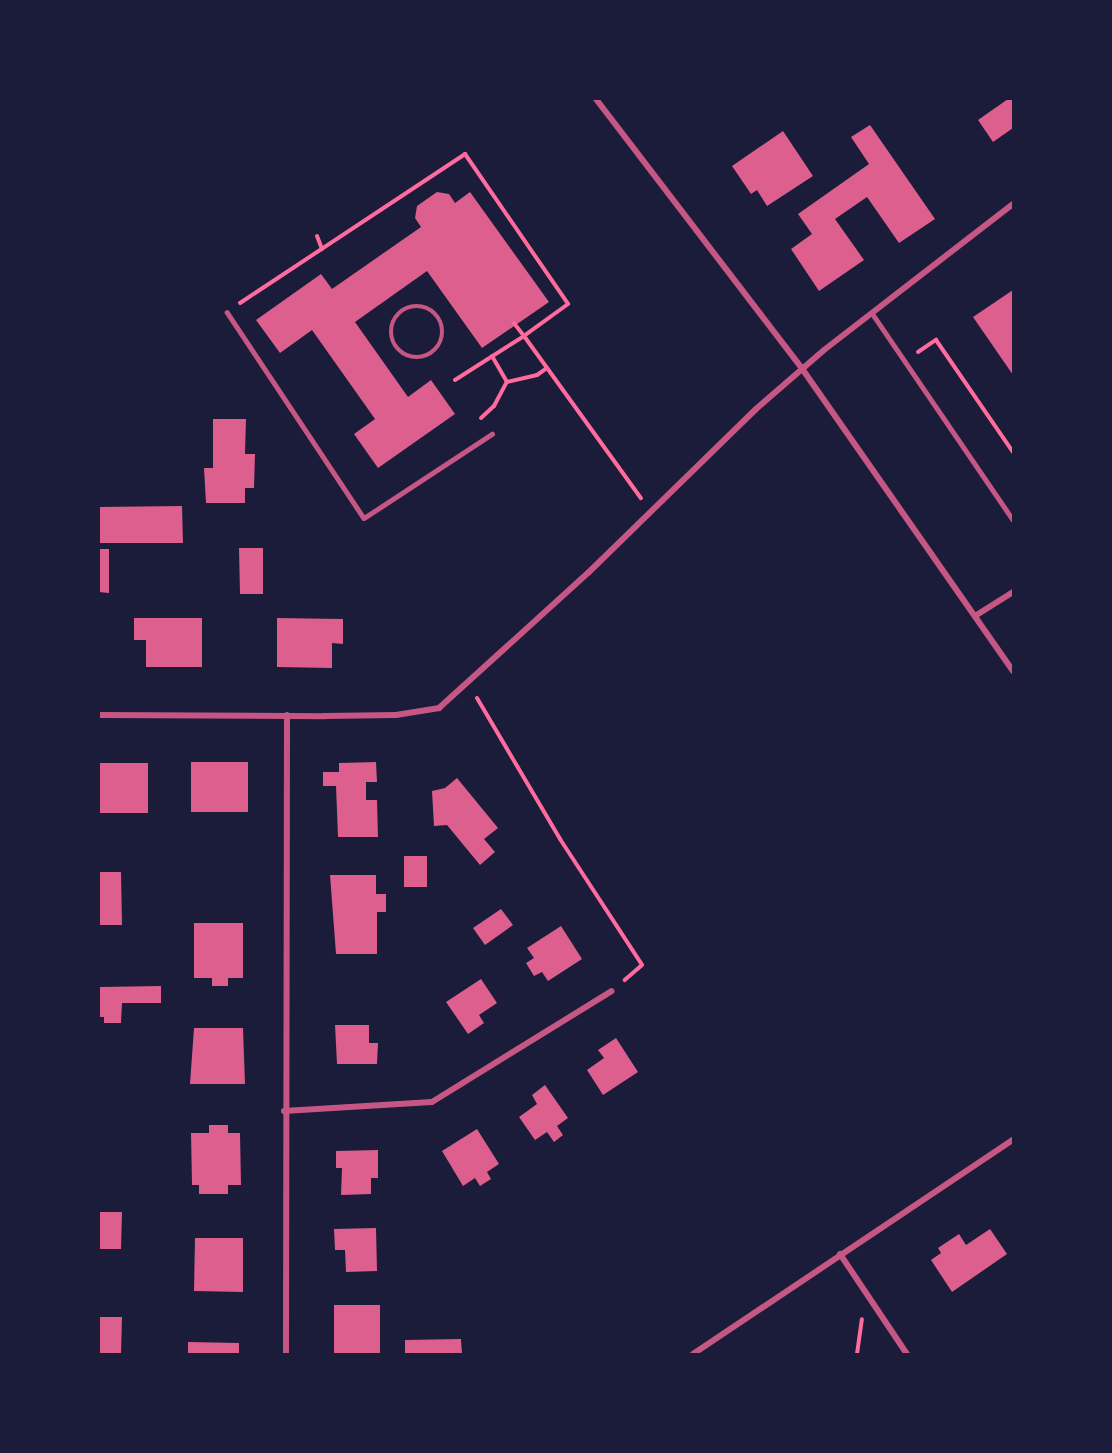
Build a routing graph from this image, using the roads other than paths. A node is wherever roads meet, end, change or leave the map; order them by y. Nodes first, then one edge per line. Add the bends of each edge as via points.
1 (596, 99) edge
2 (1013, 204) edge
3 (227, 312) road end
4 (872, 313) junction
5 (443, 338) joint
6 (803, 370) junction
7 (492, 434) dead end
8 (1013, 520) edge
9 (1013, 592) edge
10 (975, 616) junction
11 (1013, 671) edge
12 (99, 715) edge
13 (287, 715) junction
14 (612, 991) road end
15 (284, 1111) junction
16 (1013, 1140) edge
17 (840, 1254) junction
18 (286, 1354) edge
19 (693, 1354) edge
20 (907, 1354) edge

1 - 6 street
2 - 4 street
3 - 7 lane via 364,518
4 - 6 street
4 - 8 lane
5 - 5 lane via 429,356 411,358 395,346 392,327 403,310 423,307 440,318
6 - 10 street
6 - 13 street via 756,409 469,684 439,708 396,715
9 - 10 street
10 - 11 street
12 - 13 street
13 - 15 street
14 - 15 street via 432,1102
15 - 18 street
16 - 17 street
17 - 19 street
17 - 20 street

